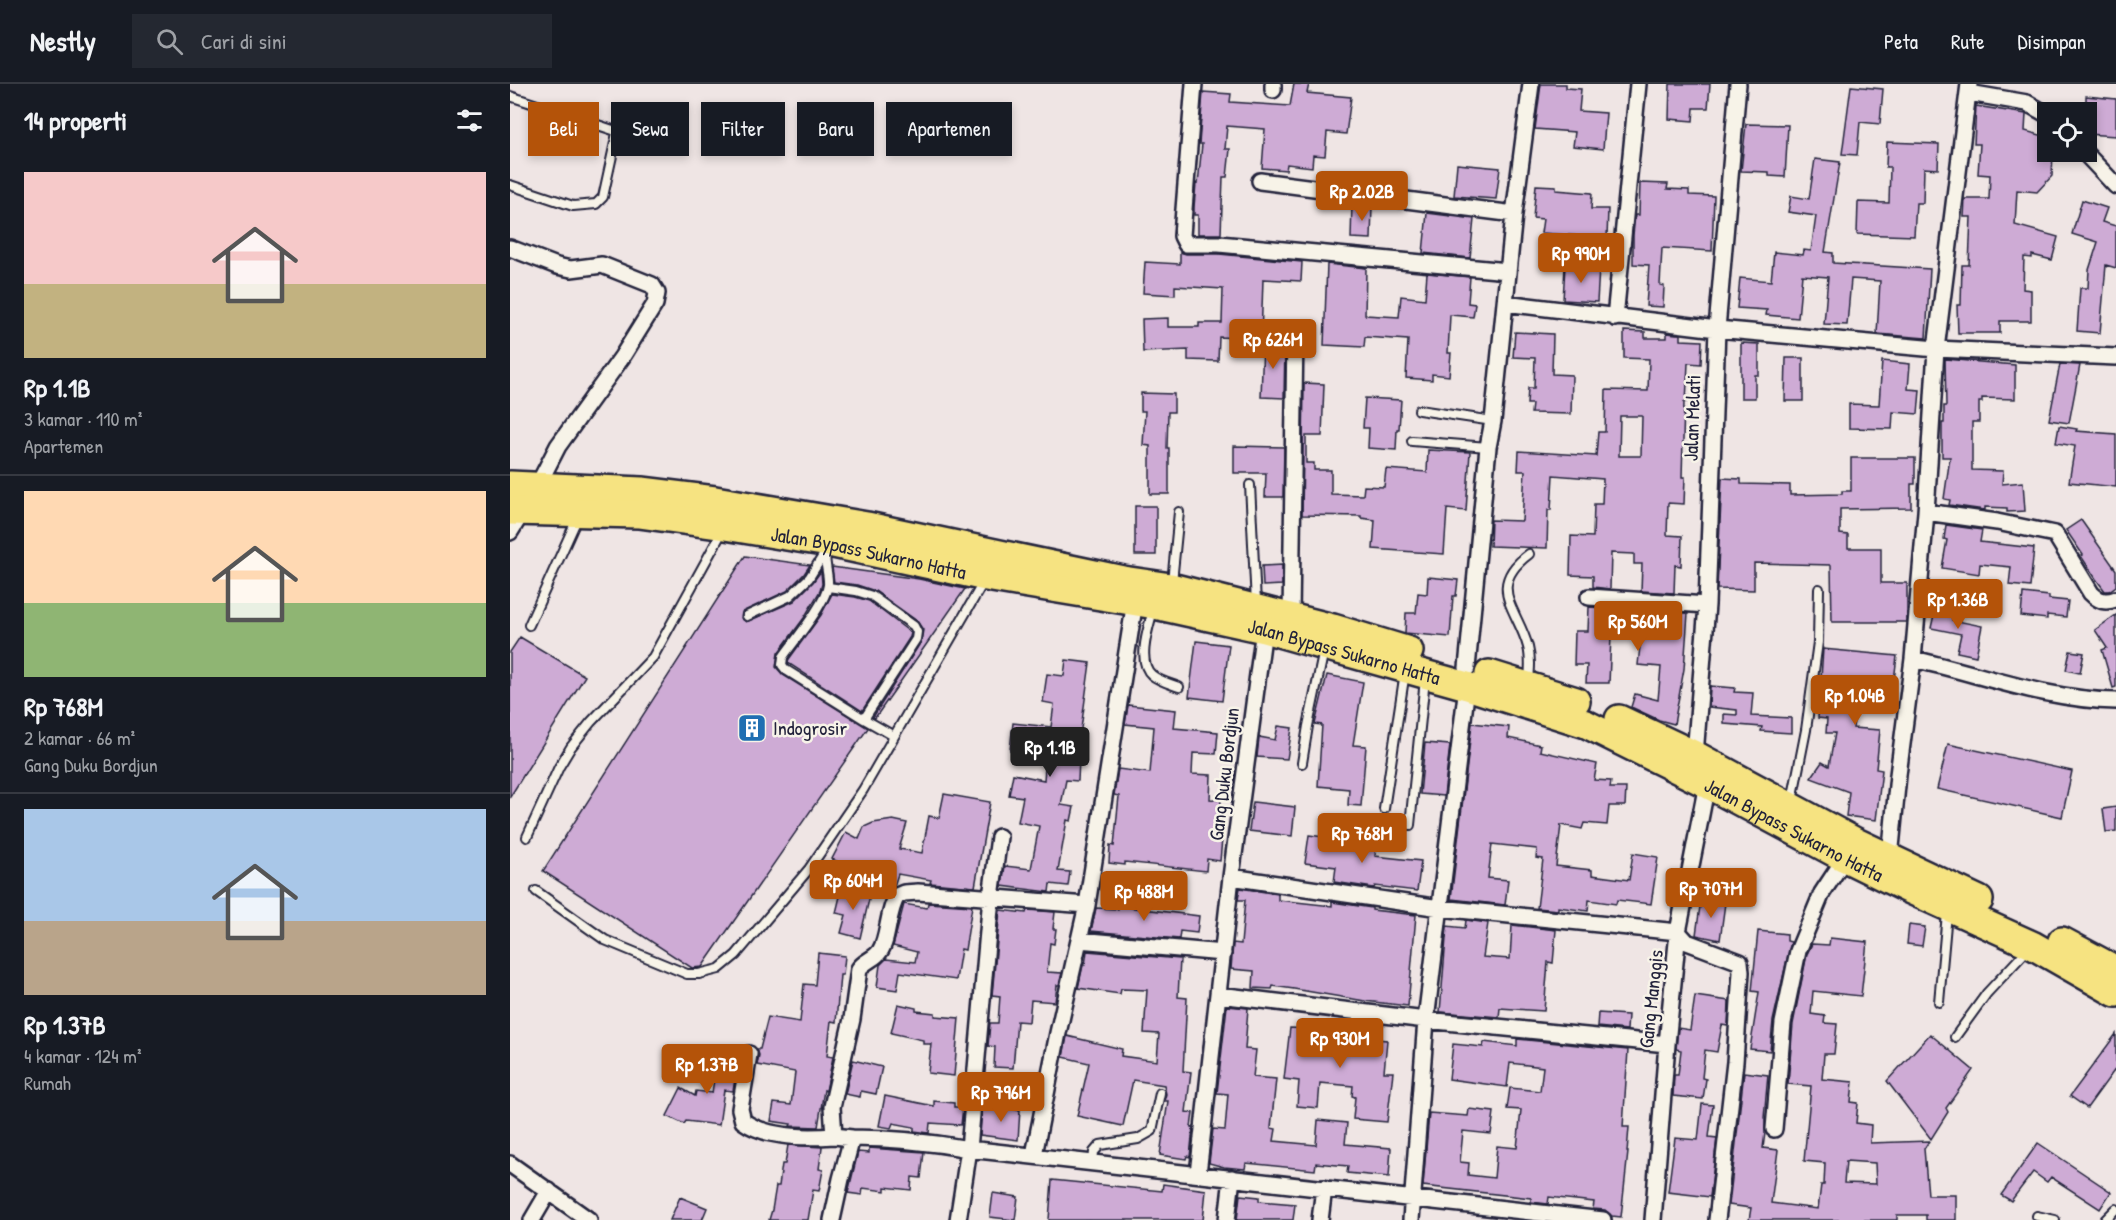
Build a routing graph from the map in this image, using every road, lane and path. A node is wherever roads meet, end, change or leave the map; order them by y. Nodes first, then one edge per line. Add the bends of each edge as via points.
1 (1194, 84) edge
2 (1531, 84) edge
3 (1638, 84) edge
4 (1738, 84) edge
5 (1969, 88) edge
6 (510, 96) edge
7 (2037, 109) edge
8 (2093, 162) edge
9 (1260, 182) dead end
10 (510, 185) edge
11 (2116, 186) edge
12 (1514, 214) junction
13 (510, 248) edge
14 (1508, 271) junction
15 (1504, 303) junction
16 (1615, 318) junction
17 (1717, 329) junction
18 (1294, 333) dead end
19 (1936, 349) junction
20 (2116, 357) edge
21 (1419, 410) dead end
22 (1493, 421) junction
23 (1412, 441) dead end
24 (1488, 447) junction
25 (510, 485) edge
26 (537, 485) junction
27 (1250, 485) dead end
28 (580, 512) junction
29 (1179, 512) dead end
30 (1926, 512) junction
31 (514, 518) edge
32 (725, 526) junction
33 (826, 548) junction
34 (1529, 554) dead end
35 (953, 557) junction
36 (989, 564) junction
37 (828, 587) junction
38 (1819, 588) dead end
39 (1589, 597) dead end
40 (1154, 598) junction
41 (2116, 599) edge
42 (1707, 605) junction
43 (747, 616) dead end
44 (1291, 617) junction
45 (1260, 618) junction
46 (529, 625) dead end
47 (1325, 647) junction
48 (1913, 659) junction
49 (1415, 671) junction
50 (1467, 677) junction
51 (1529, 686) junction
52 (1179, 687) dead end
53 (2116, 701) edge
54 (864, 719) junction
55 (894, 736) junction
56 (1695, 755) junction
57 (1302, 764) dead end
58 (1707, 784) junction
59 (1791, 806) junction
60 (1384, 809) dead end
61 (1410, 825) dead end
62 (1817, 832) junction
63 (527, 837) dead end
64 (999, 837) dead end
65 (1850, 850) junction
66 (1890, 858) junction
67 (1231, 877) junction
68 (536, 891) dead end
69 (991, 897) junction
70 (1087, 905) junction
71 (1948, 906) junction
72 (1440, 908) junction
73 (1678, 932) junction
74 (1079, 940) junction
75 (2032, 945) junction
76 (1223, 953) junction
77 (2116, 970) edge
78 (2116, 993) edge
79 (1219, 994) junction
80 (1939, 1002) dead end
81 (1426, 1020) junction
82 (1955, 1037) dead end
83 (1667, 1044) junction
84 (749, 1054) dead end
85 (1160, 1093) dead end
86 (1774, 1129) dead end
87 (834, 1136) junction
88 (852, 1138) junction
89 (969, 1149) junction
90 (1034, 1155) junction
91 (1093, 1162) junction
92 (510, 1164) edge
93 (1198, 1174) junction
94 (1232, 1178) junction
95 (1324, 1188) junction
96 (549, 1191) junction
97 (1413, 1197) junction
98 (2116, 1209) edge
99 (2037, 1216) dead end
100 (532, 1220) edge
101 (589, 1220) edge
102 (832, 1220) edge
103 (958, 1220) edge
104 (1227, 1220) edge
105 (1320, 1220) edge
106 (1411, 1220) edge
107 (1603, 1220) edge
108 (1653, 1220) edge
109 (1717, 1220) edge
110 (2055, 1220) edge
111 (2105, 1220) edge

1 - 14 street via 1182,236 1186,243
2 - 12 street
3 - 16 street
4 - 17 street, Jalan Melati
5 - 7 street
5 - 19 street
6 - 10 lane via 617,133 603,197 596,204 573,206
8 - 11 street
9 - 12 street
12 - 14 street
13 - 26 street via 571,269 602,265 652,285 657,293 655,304 622,357 558,446
14 - 15 street
15 - 16 street
15 - 22 street
16 - 17 street
17 - 19 street
17 - 42 street, Jalan Melati
18 - 44 street
19 - 20 street
19 - 30 street
21 - 22 lane
22 - 24 street
23 - 24 lane
24 - 50 street
25 - 26 highway, Jalan Bypass Sukarno Hatta
26 - 35 highway, Jalan Bypass Sukarno Hatta via 715,500 867,526
27 - 45 lane
28 - 31 highway, Jalan Bypass Sukarno Hatta
28 - 32 highway, Jalan Bypass Sukarno Hatta via 639,514
28 - 46 lane
29 - 40 lane
30 - 41 street via 2055,534 2091,593 2099,601
30 - 48 street
32 - 33 highway, Jalan Bypass Sukarno Hatta
32 - 63 lane via 653,657 571,747
33 - 35 highway, Jalan Bypass Sukarno Hatta
33 - 37 lane
33 - 43 lane via 809,578 790,596
34 - 51 lane via 1520,561 1506,585 1507,598 1528,646
35 - 36 highway, Jalan Bypass Sukarno Hatta
36 - 40 highway, Jalan Bypass Sukarno Hatta
36 - 40 highway, Jalan Bypass Sukarno Hatta via 1123,580
36 - 55 lane
37 - 54 lane via 782,664
37 - 54 lane via 872,596 917,632
38 - 59 lane via 1818,642
39 - 42 street
40 - 45 highway, Jalan Bypass Sukarno Hatta
40 - 52 lane via 1146,636 1146,667 1152,675
40 - 70 street
42 - 56 street, Jalan Melati
44 - 45 highway, Jalan Bypass Sukarno Hatta
44 - 50 highway, Jalan Bypass Sukarno Hatta via 1334,628
45 - 47 highway, Jalan Bypass Sukarno Hatta
45 - 67 street, Gang Duku Bordjun
47 - 49 highway, Jalan Bypass Sukarno Hatta
47 - 57 lane
48 - 53 street via 2056,696
48 - 66 street
49 - 50 highway, Jalan Bypass Sukarno Hatta
49 - 60 lane
49 - 61 lane
50 - 51 highway, Jalan Bypass Sukarno Hatta
50 - 58 highway, Jalan Bypass Sukarno Hatta via 1586,724
50 - 72 street
51 - 56 highway, Jalan Bypass Sukarno Hatta via 1595,708
54 - 55 lane
55 - 68 lane via 809,869 736,955 719,969 687,974 605,940
56 - 59 highway, Jalan Bypass Sukarno Hatta
58 - 62 highway, Jalan Bypass Sukarno Hatta
58 - 73 street, Gang Manggis
59 - 62 highway, Jalan Bypass Sukarno Hatta
62 - 65 highway, Jalan Bypass Sukarno Hatta
64 - 69 street
65 - 66 highway, Jalan Bypass Sukarno Hatta
65 - 71 highway, Jalan Bypass Sukarno Hatta
65 - 86 street via 1822,893 1798,951 1783,1023
66 - 77 highway, Jalan Bypass Sukarno Hatta
67 - 72 street
67 - 76 street, Gang Duku Bordjun
69 - 70 street
69 - 87 street via 918,892 900,894 895,900 880,952 862,964 858,974 832,1107
69 - 89 street
70 - 74 street
71 - 75 highway, Jalan Bypass Sukarno Hatta
71 - 80 lane
72 - 73 street
72 - 81 street
73 - 83 street, Gang Manggis
73 - 109 street via 1687,942 1736,960 1741,966 1735,1062
74 - 76 street
74 - 90 street
75 - 78 highway, Jalan Bypass Sukarno Hatta
75 - 82 lane via 1987,993
76 - 79 street, Gang Duku Bordjun
79 - 81 street
79 - 93 street, Gang Duku Bordjun
81 - 83 street
81 - 97 street
83 - 108 street, Gang Manggis
84 - 87 street via 740,1109 742,1121 786,1136
85 - 91 lane via 1152,1131 1138,1138 1100,1145
87 - 88 street
88 - 89 street via 926,1141
88 - 102 street
89 - 90 street
89 - 103 street
90 - 91 street
91 - 93 street
92 - 96 street
93 - 94 street
94 - 95 street
94 - 104 street
95 - 97 street
95 - 105 street
96 - 100 street
96 - 101 street
97 - 106 street
97 - 107 street
98 - 111 lane
99 - 110 lane

